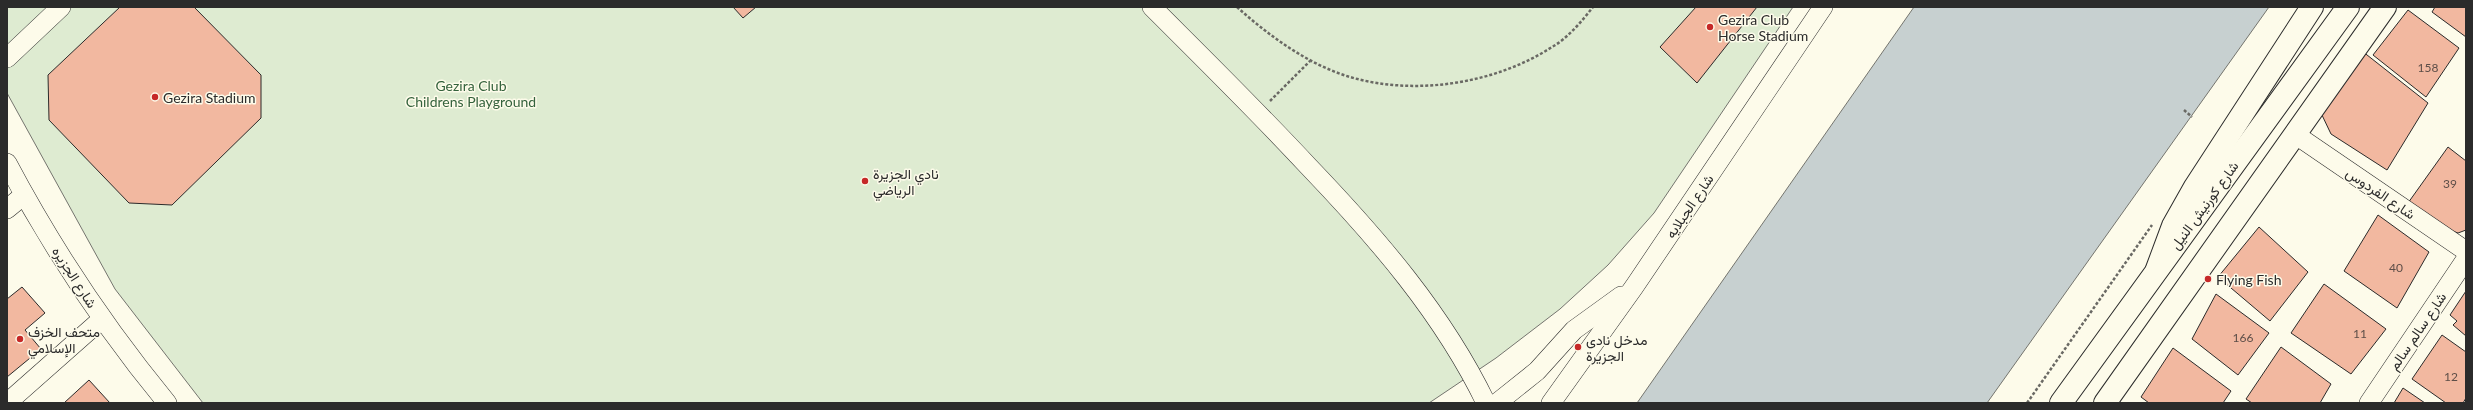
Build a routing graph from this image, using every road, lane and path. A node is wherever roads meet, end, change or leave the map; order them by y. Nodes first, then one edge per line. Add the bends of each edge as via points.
1 (61, 7) edge
2 (1152, 7) edge
3 (1237, 7) edge
4 (1593, 7) edge
5 (1823, 7) edge
6 (2312, 7) edge
7 (2348, 7) edge
8 (2385, 7) edge
9 (7, 58) edge
10 (1310, 61) junction
11 (2184, 110) dead end
12 (1259, 113) junction
13 (2192, 117) dead end
14 (2296, 135) junction
15 (7, 163) edge
16 (24, 195) junction
17 (7, 209) edge
18 (2466, 251) edge
19 (2466, 259) edge
20 (2157, 269) junction
21 (1634, 287) junction
22 (102, 318) junction
23 (7, 403) edge
24 (167, 403) edge
25 (1486, 403) edge
26 (1497, 403) edge
27 (1551, 403) edge
28 (2061, 403) edge
29 (2105, 403) edge
30 (2369, 403) edge

1 - 9 street
2 - 12 street
3 - 10 path
4 - 10 path via 1584,19 1553,47 1516,66 1476,78 1434,86 1392,85 1350,77
5 - 21 street, شارع الجبلايه
6 - 20 main road via 2195,187 2173,226
7 - 20 main road, شارع كورنيش النيل
8 - 14 main road
10 - 12 path
11 - 13 path
12 - 25 street via 1355,215 1423,299 1477,384
14 - 18 street, شارع الفردوس
14 - 29 main road
15 - 16 street, شارع الجزيره
16 - 17 street
16 - 22 street, شارع الجزيره via 61,258
19 - 30 street, شارع سالم سالم
20 - 28 main road, شارع كورنيش النيل
21 - 26 street via 1574,330 1537,371
21 - 27 street, شارع الجبلايه
22 - 23 street
22 - 24 street, شارع الجزيره

